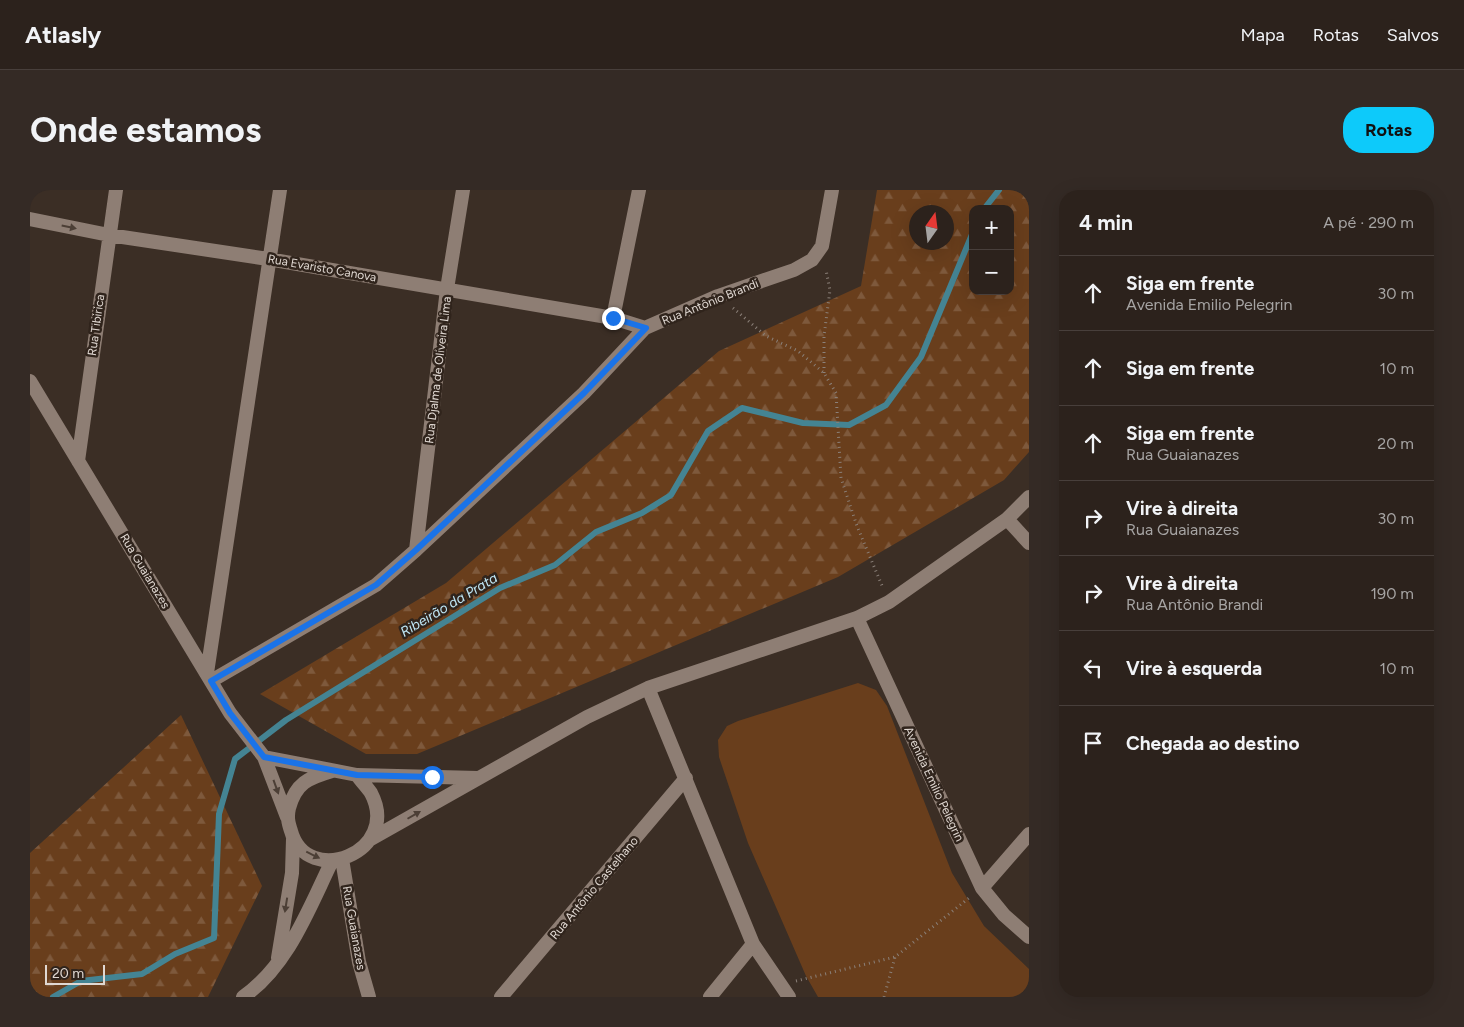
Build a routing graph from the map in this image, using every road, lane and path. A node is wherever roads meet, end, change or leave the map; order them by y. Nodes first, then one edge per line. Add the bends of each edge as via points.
1 (116, 190) edge
2 (280, 190) edge
3 (463, 190) edge
4 (638, 190) edge
5 (832, 190) edge
6 (30, 219) edge
7 (109, 234) junction
8 (822, 246) junction
9 (268, 258) junction
10 (447, 290) junction
11 (718, 296) junction
12 (613, 318) junction
13 (646, 328) junction
14 (824, 373) junction
15 (30, 381) edge
16 (78, 461) junction
17 (1029, 497) edge
18 (1007, 519) junction
19 (1029, 543) edge
20 (416, 550) junction
21 (889, 602) junction
22 (857, 618) junction
23 (209, 677) junction
24 (648, 688) junction
25 (261, 753) junction
26 (332, 771) junction
27 (357, 775) junction
28 (478, 778) junction
29 (686, 778) junction
30 (287, 817) junction
31 (1029, 834) edge
32 (293, 839) junction
33 (371, 839) junction
34 (337, 860) junction
35 (982, 888) junction
36 (1029, 937) edge
37 (753, 944) junction
38 (895, 956) junction
39 (277, 963) junction
40 (779, 985) junction
41 (243, 997) edge
42 (369, 997) edge
43 (501, 997) edge
44 (710, 997) edge
45 (789, 997) edge
46 (884, 997) edge

1 - 7 street, Rua Tibirica
2 - 9 street
3 - 10 street, Rua Djalma de Oliveira Lima
4 - 12 street
5 - 8 street
6 -> 7 street, Rua Evaristo Canova
7 - 9 street, Rua Evaristo Canova
7 - 16 street, Rua Tibirica
8 - 11 street, Rua Antônio Brandi via 812,260 794,270
8 - 14 path via 830,290 824,336
9 - 10 street, Rua Evaristo Canova
9 - 23 street
10 - 12 street, Rua Evaristo Canova
10 - 20 street, Rua Djalma de Oliveira Lima
11 - 13 street, Rua Antônio Brandi
11 - 14 path via 766,336 798,351
12 - 13 street, Rua Evaristo Canova
13 - 20 street, Rua Antônio Brandi via 584,393
14 - 21 path via 836,394 841,478
15 - 16 street, Rua Guaianazes
16 - 23 street, Rua Guaianazes
17 - 18 street
18 - 19 street
18 - 21 street
20 - 23 street, Rua Antônio Brandi via 376,585
21 - 22 street
22 - 24 street
22 - 35 street, Avenida Emilio Pelegrin
23 - 25 street, Rua Guaianazes via 230,713
24 - 28 street via 587,716
24 - 29 street
25 - 26 street
25 -> 30 street, Rua Guaianazes
26 - 27 street
26 - 30 street via 309,778 293,794
27 - 28 street
27 - 33 street via 371,794 377,816
33 -> 28 street
29 - 37 street
29 - 43 street, Rua Antônio Castelhano
30 - 32 street
31 - 35 street
32 -> 34 street via 310,856
32 -> 39 street via 292,873
33 - 34 street via 355,855
34 - 39 street
34 - 42 street, Rua Guaianazes
35 - 36 street, Avenida Emilio Pelegrin via 1004,915
35 - 38 path
37 - 40 street
37 - 44 street
38 - 40 path
38 - 46 path
39 - 41 street
40 - 45 street

